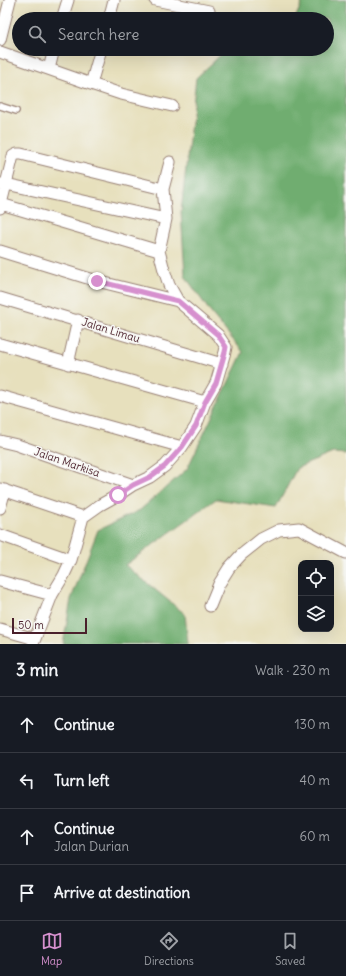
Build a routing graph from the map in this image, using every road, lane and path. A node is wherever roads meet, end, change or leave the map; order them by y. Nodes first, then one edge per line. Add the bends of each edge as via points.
1 (10, 0) edge
2 (68, 0) edge
3 (114, 0) edge
4 (155, 0) edge
5 (209, 11) dead end
6 (64, 12) edge
7 (111, 12) edge
8 (0, 40) edge
9 (0, 52) edge
10 (52, 56) edge
11 (99, 56) edge
12 (49, 69) junction
13 (91, 84) junction
14 (0, 106) edge
15 (172, 106) dead end
16 (16, 111) dead end
17 (170, 162) dead end
18 (3, 184) edge
19 (163, 190) junction
20 (0, 206) edge
21 (166, 218) junction
22 (159, 250) junction
23 (0, 251) edge
24 (0, 298) edge
25 (178, 301) junction
26 (78, 320) junction
27 (0, 344) edge
28 (68, 364) junction
29 (222, 364) junction
30 (0, 396) edge
31 (205, 402) junction
32 (0, 441) edge
33 (182, 447) junction
34 (133, 485) junction
35 (2, 490) edge
36 (0, 508) edge
37 (83, 518) junction
38 (0, 535) edge
39 (346, 553) edge
40 (71, 560) junction
41 (0, 581) edge
42 (52, 595) junction
43 (210, 606) dead end
44 (0, 629) edge
45 (34, 642) edge

1 - 8 street
2 - 6 street
3 - 7 street
4 - 5 street
9 - 12 street
10 - 12 street
11 - 13 street
12 - 13 street
13 - 15 street
14 - 16 lane
17 - 19 street
18 - 19 street via 13,156 21,154
18 - 20 street
18 - 21 street
19 - 21 street
20 - 22 street
21 - 22 street
22 - 25 street via 169,285
23 - 25 street via 97,281
24 - 26 street, Jalan Limau
25 - 29 street via 218,335 226,347
26 - 28 street
26 - 29 street, Jalan Limau
27 - 28 street
28 - 31 street
29 - 31 street via 216,383
30 - 33 street
31 - 33 street via 196,426
32 - 34 street, Jalan Markisa
33 - 34 street via 165,466
34 - 37 street
35 - 36 street
35 - 37 street
37 - 40 street
38 - 40 street
39 - 43 street via 299,528 279,530 261,539 229,568
40 - 42 street
41 - 42 street
42 - 45 street
44 - 45 street

